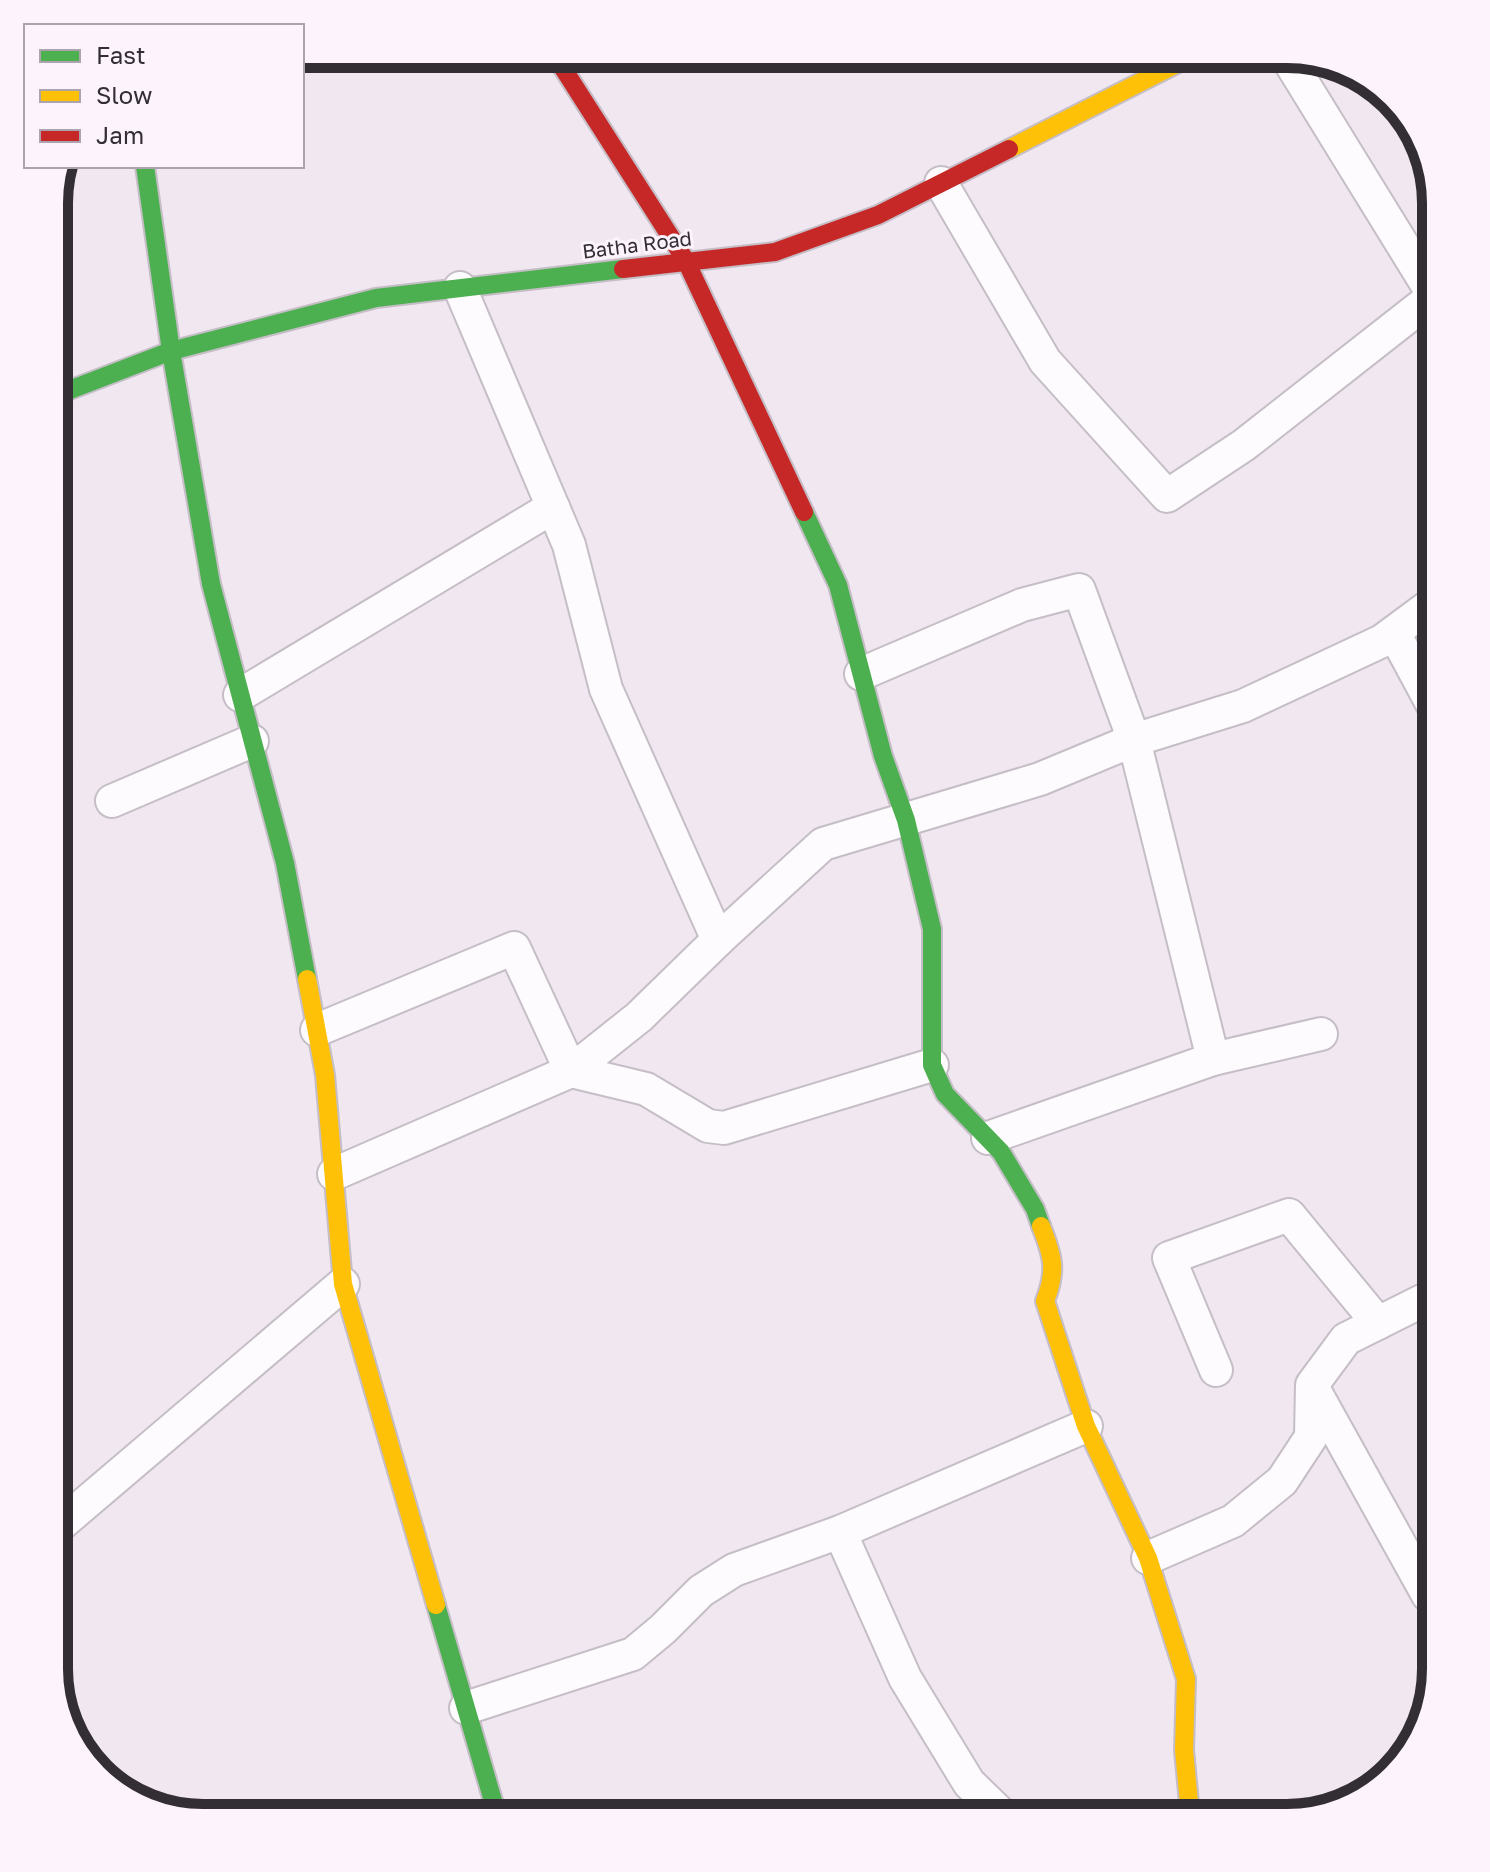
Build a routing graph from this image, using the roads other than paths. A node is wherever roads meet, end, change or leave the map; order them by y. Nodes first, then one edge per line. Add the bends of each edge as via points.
1 (563, 68) edge
2 (1168, 68) edge
3 (1294, 68) edge
4 (145, 168) edge
5 (941, 183) junction
6 (686, 261) junction
7 (1422, 277) edge
8 (460, 288) junction
9 (1422, 308) edge
10 (171, 351) junction
11 (68, 391) edge
12 (553, 507) junction
13 (1422, 612) edge
14 (1394, 633) junction
15 (861, 674) junction
16 (1422, 685) edge
17 (240, 695) junction
18 (1134, 740) junction
19 (252, 741) junction
20 (112, 801) dead end
21 (906, 820) junction
22 (718, 940) junction
23 (317, 1030) junction
24 (1321, 1034) dead end
25 (1213, 1059) junction
26 (932, 1065) junction
27 (571, 1071) junction
28 (988, 1138) junction
29 (334, 1174) junction
30 (343, 1284) junction
31 (1422, 1301) edge
32 (1378, 1323) junction
33 (1216, 1370) dead end
34 (1312, 1385) junction
35 (1086, 1426) junction
36 (68, 1518) edge
37 (840, 1532) junction
38 (1148, 1558) junction
39 (1422, 1584) edge
40 (466, 1708) junction
41 (494, 1804) edge
42 (991, 1804) edge
43 (1190, 1804) edge

1 - 6 street
2 - 5 street, Batha Road
3 - 7 street
4 - 10 street
5 - 6 street, Batha Road via 878,215 775,252
5 - 9 street via 1045,361 1167,496 1244,445
6 - 8 street, Batha Road
6 - 15 street via 838,585
8 - 10 street, Batha Road via 376,298
8 - 12 street
10 - 11 street, Batha Road
10 - 17 street via 211,584
12 - 17 street
12 - 22 street via 569,545 606,689
13 - 14 street
14 - 16 street
14 - 18 street via 1243,706
15 - 18 street via 1022,605 1079,590
15 - 21 street
17 - 19 street
18 - 21 street via 1040,779
18 - 25 street
19 - 20 street
19 - 23 street via 285,863
21 - 22 street via 823,844
21 - 26 street via 932,929
22 - 27 street via 639,1017
23 - 27 street via 514,948
23 - 29 street
24 - 25 street
25 - 28 street
26 - 27 street via 724,1128 708,1126 646,1089
26 - 28 street via 945,1094
27 - 29 street
28 - 35 street via 1017,1176 1052,1254 1053,1281 1045,1301
29 - 30 street
30 - 36 street
30 - 40 street
31 - 32 street
32 - 33 street via 1289,1215 1169,1258
32 - 34 street via 1346,1339
34 - 38 street via 1311,1437 1282,1481 1233,1521
34 - 39 street
35 - 37 street
35 - 38 street
37 - 40 street via 734,1570 701,1591 633,1654
37 - 42 street via 905,1678 969,1783
38 - 43 street via 1186,1679 1184,1750
40 - 41 street

